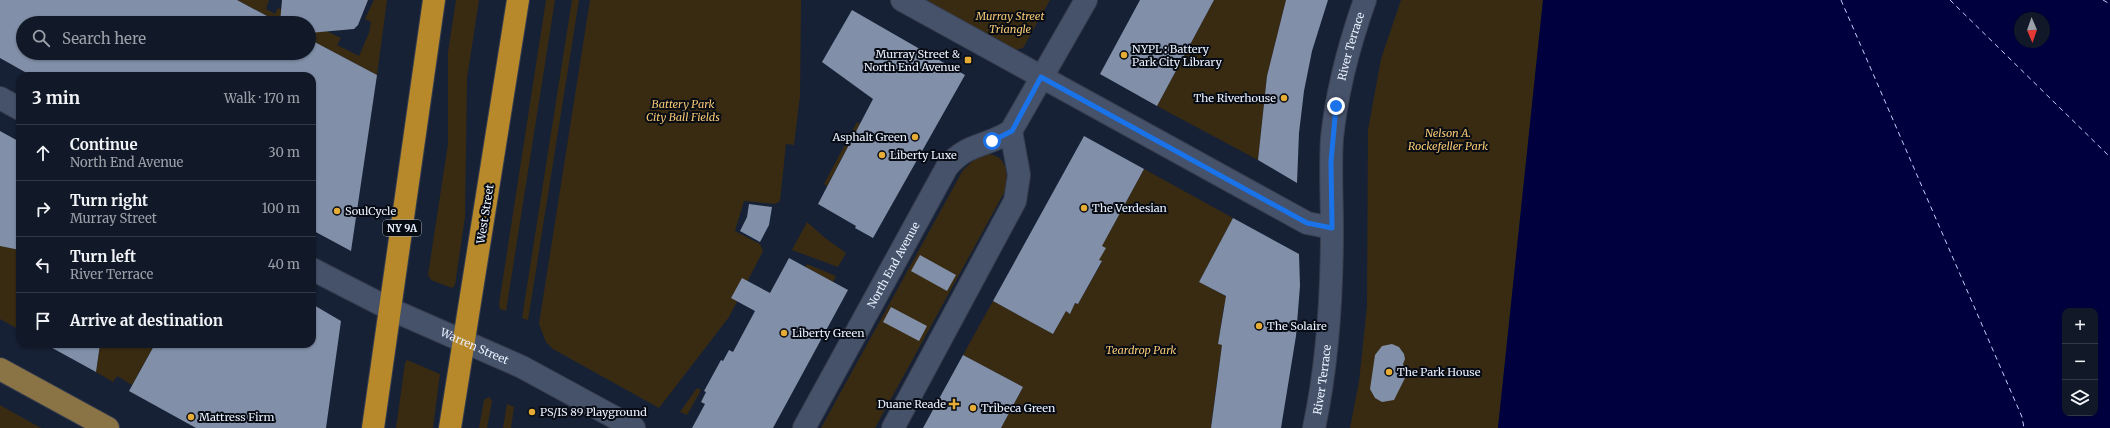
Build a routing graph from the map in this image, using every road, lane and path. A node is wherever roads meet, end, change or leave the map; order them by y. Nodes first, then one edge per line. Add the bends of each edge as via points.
1 (434, 0) edge
2 (518, 0) edge
3 (902, 0) edge
4 (1086, 0) edge
5 (1365, 0) edge
6 (1041, 77) junction
7 (0, 98) edge
8 (16, 107) edge
9 (1012, 131) junction
10 (1332, 228) junction
11 (316, 271) edge
12 (390, 309) junction
13 (465, 340) junction
14 (0, 369) edge
15 (108, 428) edge
16 (372, 428) edge
17 (450, 428) edge
18 (634, 428) edge
19 (804, 428) edge
20 (893, 428) edge
21 (1314, 428) edge

1 - 12 highway, NY 9A
2 - 13 highway, West Street
3 - 6 street
4 - 6 street
5 - 10 street, River Terrace via 1349,49 1336,106 1331,162
6 - 9 street
6 - 10 street via 1307,223
7 - 8 street
9 - 19 street, North End Avenue via 970,148 947,167
9 - 20 street via 1019,175 1015,201
10 - 21 street, River Terrace via 1329,333
11 - 12 street, Warren Street
12 - 13 street, Warren Street
12 - 16 highway, NY 9A
13 - 17 highway, West Street
13 - 18 street, Warren Street via 522,367
14 - 15 main road

